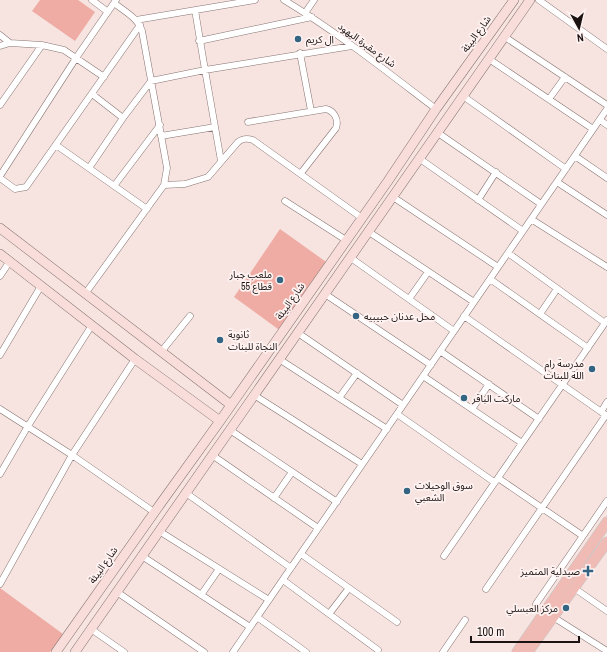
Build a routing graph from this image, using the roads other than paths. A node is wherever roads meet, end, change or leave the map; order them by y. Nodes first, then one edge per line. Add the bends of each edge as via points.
1 (92, 0) edge
2 (255, 0) edge
3 (284, 0) edge
4 (314, 0) edge
5 (530, 0) edge
6 (539, 0) edge
7 (512, 1) edge
8 (115, 2) edge
9 (195, 10) junction
10 (108, 12) junction
11 (305, 13) junction
12 (312, 17) junction
13 (138, 22) junction
14 (0, 35) edge
15 (505, 37) junction
16 (199, 41) junction
17 (10, 43) junction
18 (42, 45) junction
19 (0, 46) edge
20 (352, 46) junction
21 (607, 49) edge
22 (300, 53) junction
23 (76, 58) junction
24 (489, 59) junction
25 (205, 70) junction
26 (104, 77) junction
27 (565, 77) junction
28 (151, 81) junction
29 (92, 94) junction
30 (463, 96) junction
31 (549, 99) junction
32 (0, 105) edge
33 (607, 105) edge
34 (436, 109) junction
35 (607, 109) edge
36 (311, 111) junction
37 (123, 118) junction
38 (600, 120) junction
39 (248, 122) dead end
40 (160, 125) junction
41 (607, 125) edge
42 (215, 127) junction
43 (593, 129) junction
44 (438, 133) junction
45 (161, 136) junction
46 (56, 145) junction
47 (575, 156) junction
48 (420, 159) junction
49 (221, 161) junction
50 (89, 168) junction
51 (566, 169) junction
52 (496, 172) junction
53 (301, 173) junction
54 (0, 177) edge
55 (607, 178) edge
56 (388, 181) junction
57 (557, 182) junction
58 (164, 185) junction
59 (114, 186) junction
60 (400, 188) junction
61 (393, 197) junction
62 (478, 200) junction
63 (285, 201) dead end
64 (541, 204) junction
65 (147, 209) junction
66 (607, 215) edge
67 (362, 218) junction
68 (531, 219) junction
69 (0, 228) edge
70 (523, 231) junction
71 (369, 232) junction
72 (346, 240) junction
73 (508, 253) junction
74 (0, 254) edge
75 (351, 258) junction
76 (10, 261) junction
77 (607, 267) edge
78 (498, 268) junction
79 (428, 272) junction
80 (0, 276) edge
81 (490, 279) junction
82 (41, 286) junction
83 (557, 289) junction
84 (85, 294) junction
85 (325, 294) junction
86 (409, 299) junction
87 (474, 302) junction
88 (540, 314) junction
89 (190, 316) dead end
90 (464, 316) junction
91 (92, 325) junction
92 (605, 325) edge
93 (454, 331) junction
94 (298, 333) junction
95 (588, 348) junction
96 (440, 351) junction
97 (161, 352) junction
98 (0, 355) edge
99 (135, 359) junction
100 (279, 359) junction
101 (431, 365) junction
102 (357, 374) junction
103 (423, 376) junction
104 (489, 384) junction
105 (562, 385) junction
106 (254, 395) junction
107 (339, 398) junction
108 (607, 402) edge
109 (231, 405) junction
110 (403, 405) junction
111 (0, 409) edge
112 (472, 409) junction
113 (396, 414) junction
114 (604, 414) edge
115 (539, 419) junction
116 (220, 422) junction
117 (28, 426) junction
118 (387, 429) junction
119 (230, 430) junction
120 (522, 443) junction
121 (72, 455) junction
122 (212, 455) junction
123 (362, 464) junction
124 (292, 472) junction
125 (0, 474) edge
126 (496, 480) junction
127 (186, 493) junction
128 (274, 498) junction
129 (607, 501) edge
130 (337, 502) junction
131 (541, 507) junction
132 (154, 512) junction
133 (607, 522) edge
134 (318, 528) junction
135 (160, 531) junction
136 (583, 536) junction
137 (607, 542) edge
138 (604, 553) edge
139 (301, 554) junction
140 (142, 556) junction
141 (444, 556) dead end
142 (291, 568) junction
143 (219, 569) junction
144 (283, 580) junction
145 (0, 584) edge
146 (349, 588) junction
147 (486, 588) dead end
148 (574, 588) junction
149 (117, 592) junction
150 (201, 595) junction
151 (269, 600) junction
152 (536, 604) dead end
153 (607, 611) edge
154 (329, 614) junction
155 (553, 617) junction
156 (257, 618) junction
157 (465, 620) dead end
158 (397, 622) dead end
159 (250, 628) junction
160 (91, 629) junction
161 (378, 650) dead end
162 (56, 652) edge
163 (75, 652) edge
164 (124, 652) edge
165 (204, 652) edge
166 (234, 652) edge
167 (306, 652) edge
168 (442, 652) edge
169 (517, 652) edge
170 (528, 652) edge
171 (607, 652) edge

1 - 10 street
2 - 9 street
3 - 11 street, شارع مقبرة اليهود
4 - 11 street
5 - 15 street
6 - 21 street
7 - 34 street, شارع البيئة
8 - 10 street
8 - 13 street
9 - 13 street
9 - 16 street
10 - 23 street
11 - 12 street, شارع مقبرة اليهود
12 - 16 street
12 - 20 street, شارع مقبرة اليهود
13 - 26 street
13 - 28 street
14 - 17 street
15 - 24 street
15 - 27 street
16 - 25 street
17 - 18 street
17 - 19 street
18 - 23 street via 64,50
18 - 32 street
20 - 22 street
20 - 34 street, شارع مقبرة اليهود
22 - 25 street
22 - 36 street
23 - 26 street
23 - 54 street
24 - 30 street
24 - 31 street
25 - 28 street
25 - 42 street
26 - 29 street
27 - 31 street
27 - 33 street
28 - 37 street
28 - 40 street
29 - 37 street
29 - 46 street
30 - 44 street
30 - 51 street
31 - 43 street
34 - 56 street, شارع البيئة
35 - 38 street
36 - 39 street
36 - 53 street via 326,108 331,110 338,124
37 - 50 street
38 - 41 street
38 - 43 street
40 - 45 street
40 - 59 street
42 - 45 street
42 - 49 street
43 - 47 street
44 - 48 street
44 - 52 street
45 - 58 street via 167,168
46 - 50 street
46 - 54 street via 26,187 15,189
47 - 51 street
47 - 55 street
48 - 60 street
48 - 62 street
49 - 53 street via 238,142 249,138
49 - 58 street via 208,177 185,184
50 - 59 street
51 - 57 street
52 - 62 street
52 - 64 street
53 - 67 street
56 - 60 street
56 - 67 street, شارع البيئة
57 - 64 street
57 - 66 street
58 - 65 street
59 - 65 street
60 - 61 street
61 - 71 street
61 - 78 street
62 - 70 street
63 - 72 street
64 - 68 street
65 - 84 street
67 - 72 street, شارع البيئة
68 - 70 street
68 - 77 street
69 - 84 street
70 - 73 street
71 - 75 street
71 - 79 street
72 - 109 street, شارع البيئة
73 - 78 street
73 - 83 street
74 - 76 street
75 - 85 street
75 - 86 street
76 - 80 street
76 - 82 street
78 - 81 street
79 - 86 street
79 - 87 street
81 - 87 street
81 - 88 street
82 - 91 street
82 - 98 street
83 - 88 street
83 - 92 street
84 - 97 street
85 - 94 street
85 - 101 street
86 - 93 street
87 - 90 street
88 - 95 street
89 - 97 street
90 - 93 street
90 - 105 street
91 - 99 street
91 - 117 street
92 - 95 street
93 - 96 street
94 - 100 street
94 - 102 street
95 - 105 street
96 - 101 street
96 - 104 street
97 - 109 street
99 - 116 street
99 - 121 street
100 - 106 street
100 - 107 street
101 - 103 street
102 - 107 street
102 - 110 street
103 - 110 street
103 - 112 street
104 - 112 street
104 - 115 street
105 - 114 street
105 - 115 street
106 - 119 street
106 - 123 street
107 - 118 street
108 - 114 street
109 - 116 street, شارع البيئة
110 - 113 street
111 - 117 street
112 - 120 street
113 - 118 street
113 - 126 street
114 - 131 street
115 - 120 street
116 - 132 street, شارع البيئة
117 - 121 street
117 - 125 street
118 - 123 street
119 - 122 street
119 - 124 street
120 - 126 street
121 - 132 street
121 - 145 street
122 - 127 street
122 - 128 street
123 - 130 street
124 - 128 street
124 - 130 street
126 - 131 street
126 - 141 street
127 - 135 street
127 - 142 street
128 - 134 street
129 - 136 street
130 - 134 street
131 - 136 street
131 - 147 street
132 - 162 street, شارع البيئة
133 - 169 main road
134 - 139 street
135 - 140 street
135 - 143 street
136 - 152 street
137 - 138 main road
138 - 148 main road
139 - 142 street
139 - 146 street
140 - 149 street
140 - 150 street
142 - 144 street
143 - 150 street
143 - 151 street
144 - 151 street
144 - 154 street
146 - 154 street
146 - 158 street
148 - 153 street
148 - 155 main road
149 - 160 street
149 - 165 street
150 - 159 street
151 - 156 street
154 - 161 street
155 - 170 main road
155 - 171 street
156 - 159 street
156 - 167 street
157 - 168 street
159 - 166 street
160 - 163 street
160 - 164 street

